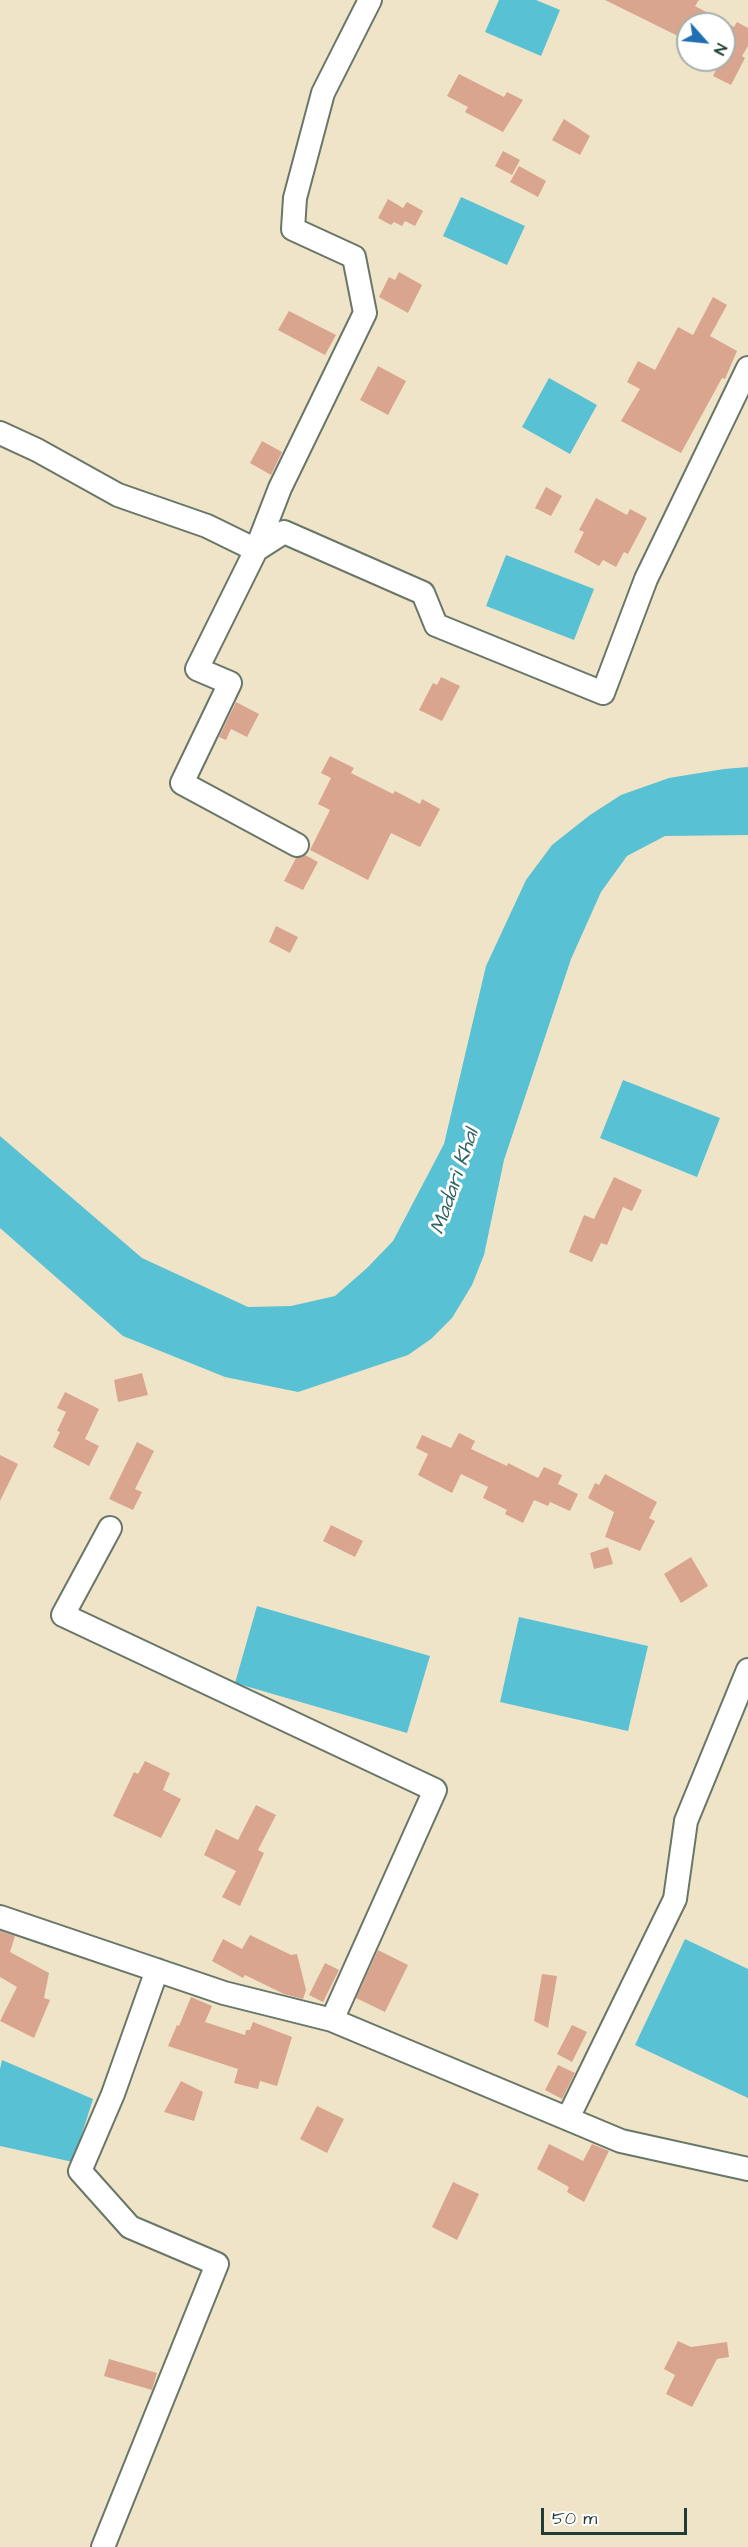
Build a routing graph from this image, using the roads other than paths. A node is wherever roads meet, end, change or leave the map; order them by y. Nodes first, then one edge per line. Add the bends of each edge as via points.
1 (370, 0) edge
2 (748, 368) edge
3 (0, 433) edge
4 (256, 550) junction
5 (297, 845) dead end
6 (110, 1528) dead end
7 (748, 1670) edge
8 (0, 1917) edge
9 (157, 1970) junction
10 (332, 2020) junction
11 (568, 2118) junction
12 (748, 2169) edge
13 (103, 2547) edge

1 - 4 street via 323,93 295,198 293,230 354,257 365,314 280,488
2 - 4 street via 646,579 603,693 436,625 423,593 284,532
3 - 4 street via 118,495 207,526
4 - 5 street via 197,669 230,683 182,783
6 - 10 street via 63,1615 435,1790
7 - 11 street via 686,1821 675,1899
8 - 9 street
9 - 10 street via 224,1993
9 - 13 street via 113,2094 80,2171 130,2228 217,2264
10 - 11 street
11 - 12 street via 621,2140

